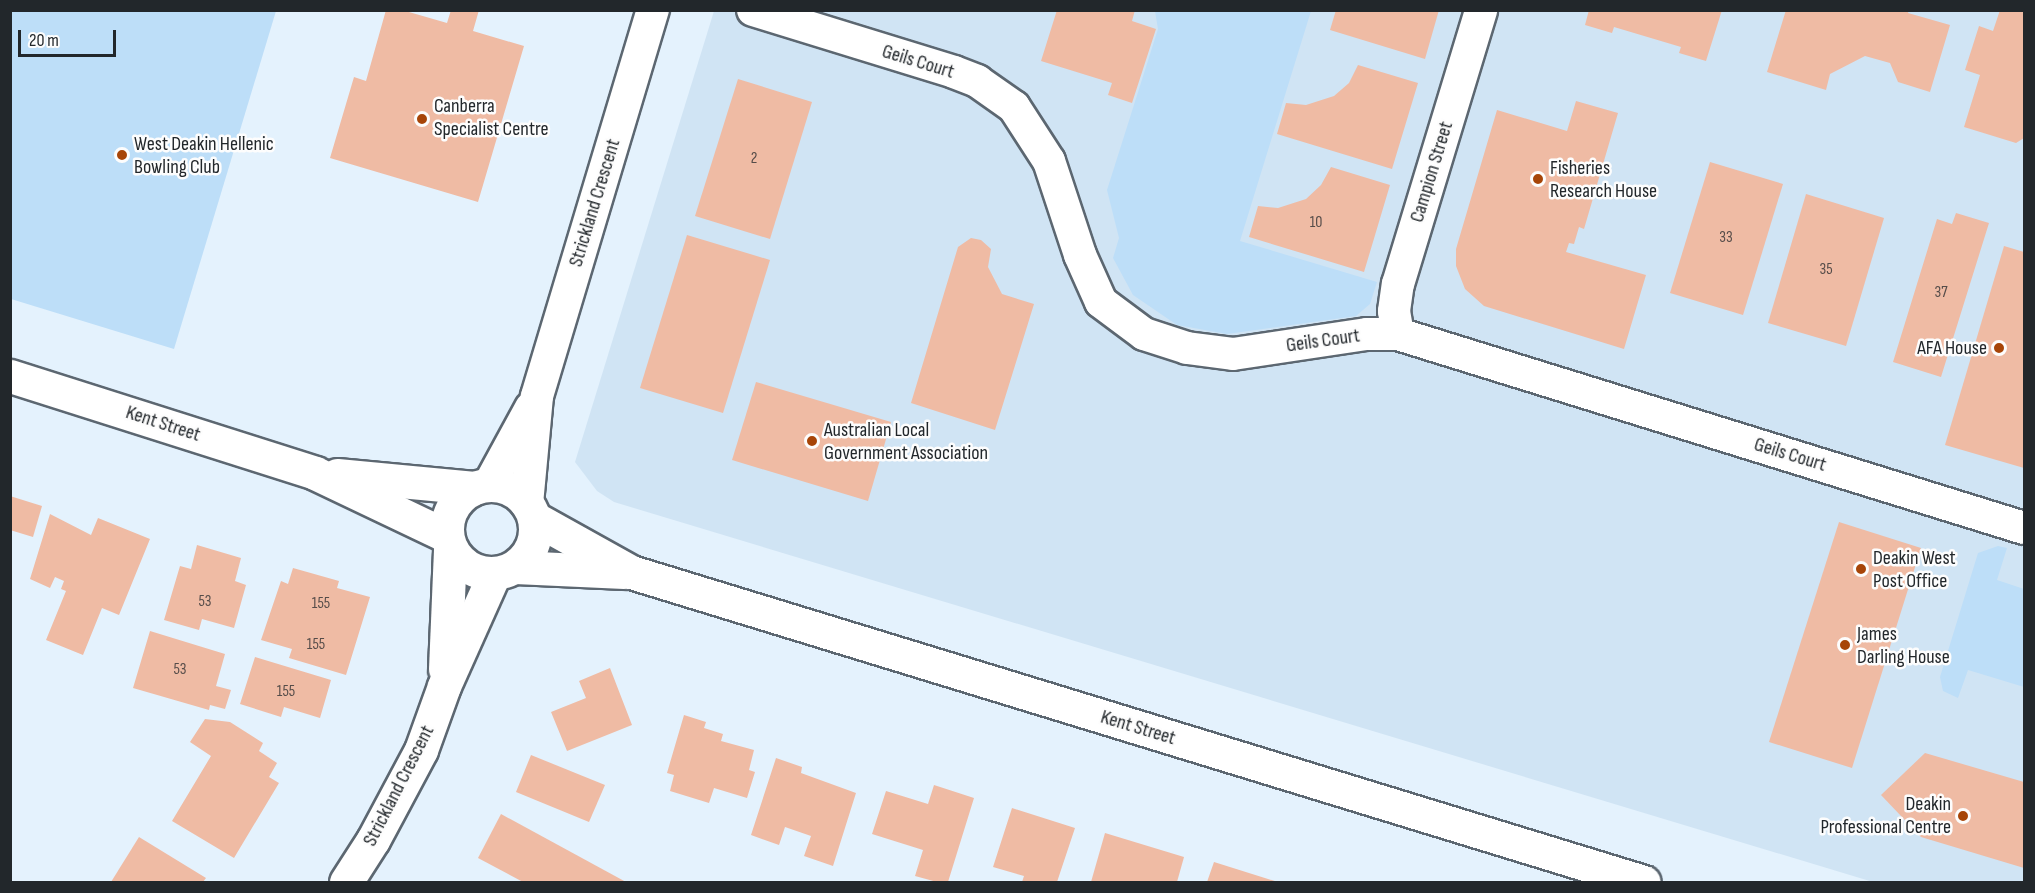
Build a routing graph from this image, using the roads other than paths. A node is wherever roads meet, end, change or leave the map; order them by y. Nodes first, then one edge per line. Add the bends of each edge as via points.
1 (653, 10) edge
2 (753, 10) edge
3 (1481, 10) edge
4 (1398, 334) junction
5 (10, 376) edge
6 (537, 396) junction
7 (315, 473) junction
8 (481, 486) junction
9 (530, 511) junction
10 (2025, 528) edge
11 (448, 542) junction
12 (504, 570) junction
13 (631, 572) junction
14 (444, 686) junction
15 (1577, 873) edge
16 (346, 882) edge
17 (1644, 882) edge

1 - 6 street, Strickland Crescent
2 - 4 street, Geils Court via 954,72 977,81 1014,107 1049,161 1080,255 1101,302 1144,334 1187,348 1233,354 1366,334
3 - 4 street, Campion Street via 1398,284 1394,311
4 - 10 street, Geils Court
5 - 7 main road, Kent Street
6 - 8 street, Strickland Crescent
6 - 9 street, Strickland Crescent
7 - 8 main road, Kent Street
7 - 11 main road, Kent Street
8 - 9 main road via 504,486 517,493
8 - 11 main road via 461,496 452,507 447,521
9 - 12 main road via 532,545
9 - 13 main road, Kent Street
11 - 12 main road via 468,568 480,573
11 - 14 main road, Strickland Crescent
12 - 13 main road, Kent Street
12 - 14 main road, Strickland Crescent
13 - 15 main road, Kent Street
14 - 16 main road, Strickland Crescent via 421,750
15 - 17 main road, Kent Street

